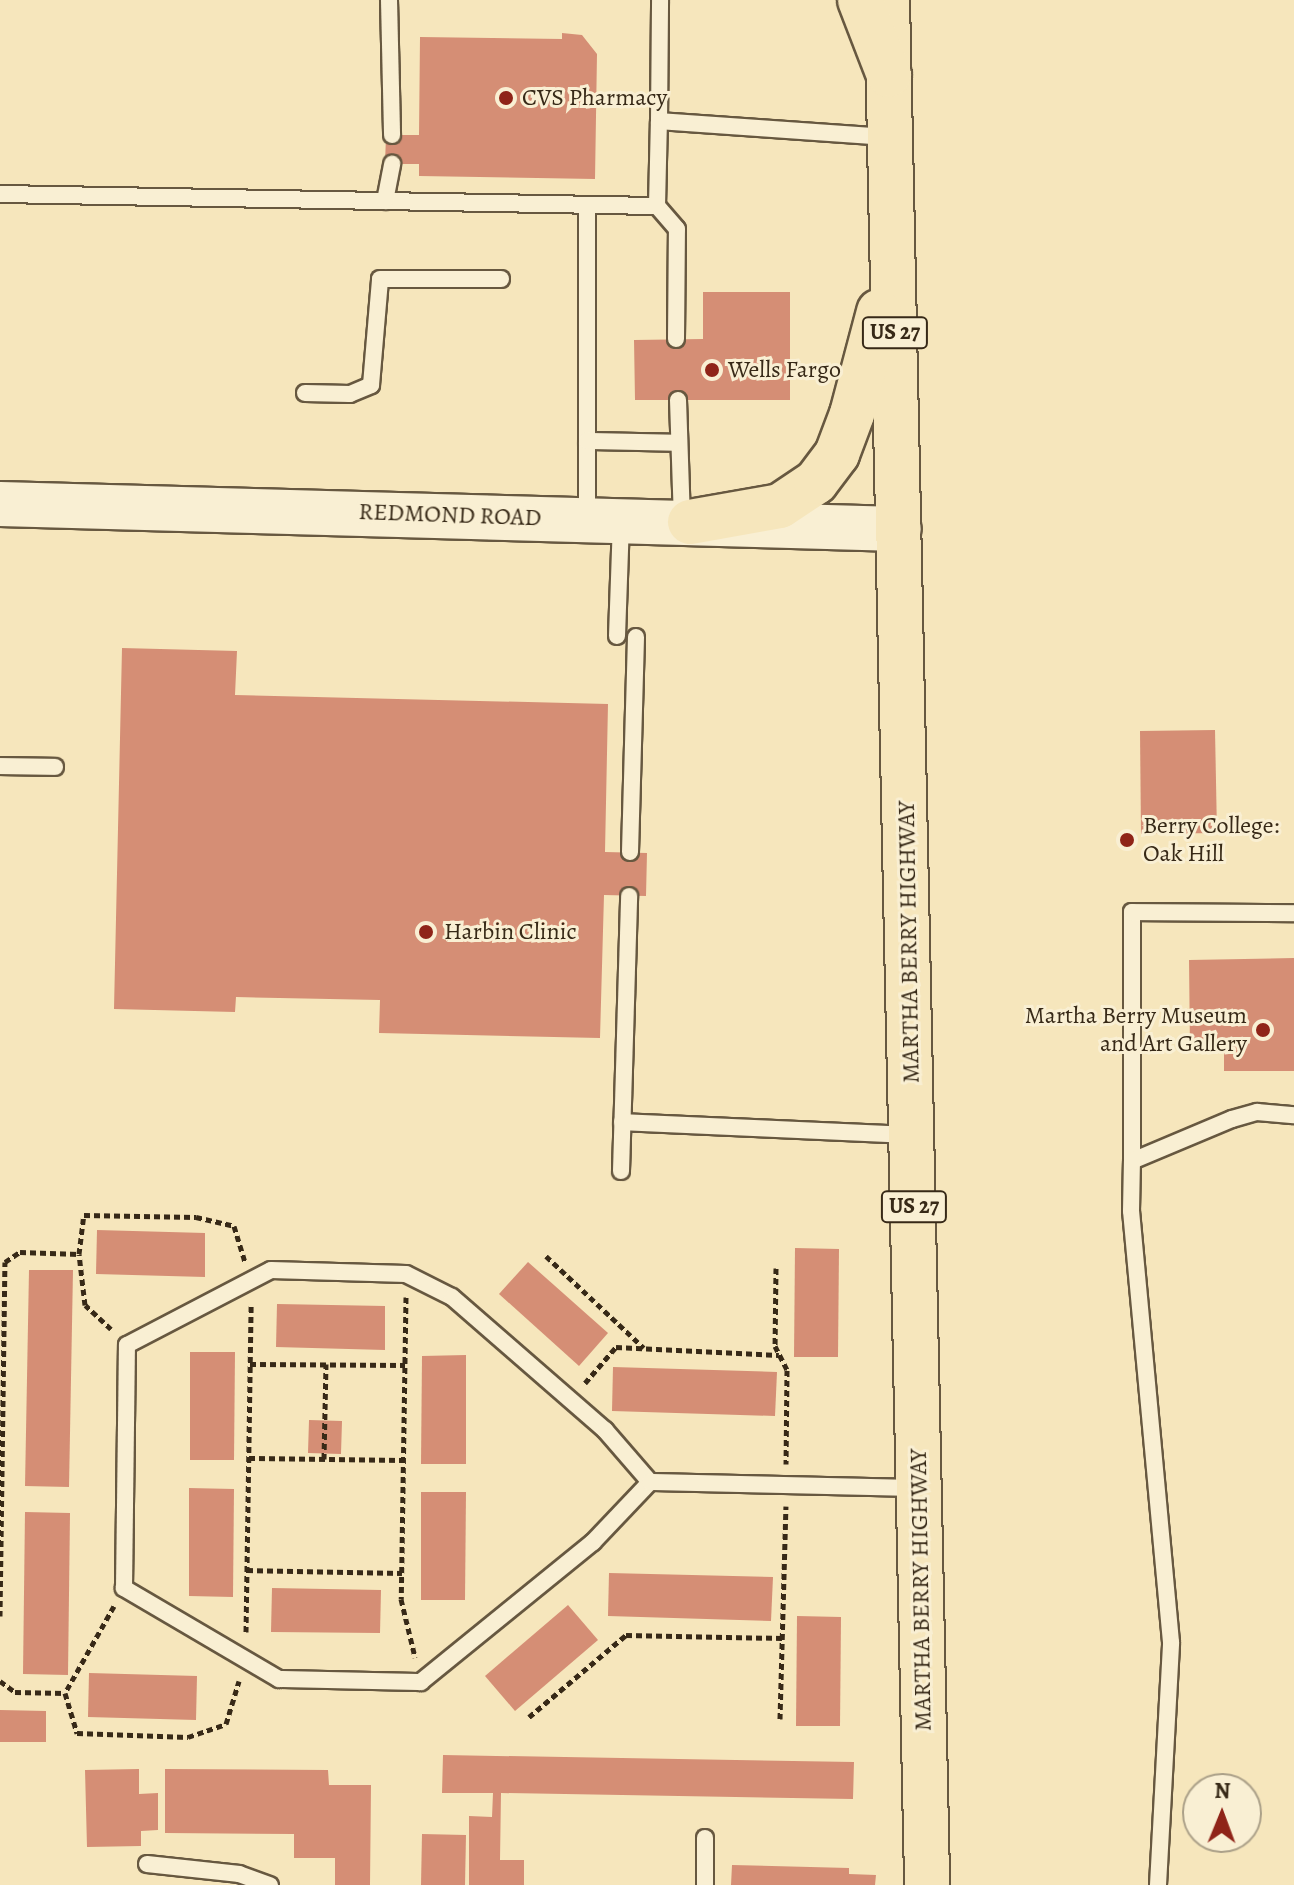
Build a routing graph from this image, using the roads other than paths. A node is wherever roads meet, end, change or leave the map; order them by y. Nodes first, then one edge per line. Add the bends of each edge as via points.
1 (389, 0) edge
2 (660, 0) edge
3 (860, 0) edge
4 (887, 0) edge
5 (889, 75) junction
6 (659, 121) junction
7 (392, 135) dead end
8 (891, 137) junction
9 (392, 164) dead end
10 (0, 194) edge
11 (385, 201) junction
12 (587, 205) junction
13 (657, 206) junction
14 (892, 214) junction
15 (501, 279) dead end
16 (676, 339) dead end
17 (305, 393) dead end
18 (678, 400) dead end
19 (587, 441) junction
20 (679, 443) junction
21 (0, 504) edge
22 (604, 520) junction
23 (686, 522) junction
24 (899, 529) junction
25 (617, 636) dead end
26 (636, 637) dead end
27 (0, 766) edge
28 (55, 767) dead end
29 (630, 852) dead end
30 (629, 896) dead end
31 (1294, 913) edge
32 (1294, 1115) edge
33 (622, 1122) junction
34 (913, 1135) junction
35 (1132, 1161) junction
36 (621, 1171) dead end
37 (650, 1482) junction
38 (919, 1488) junction
39 (705, 1838) dead end
40 (147, 1864) dead end
41 (270, 1885) edge
42 (705, 1885) edge
43 (927, 1885) edge
44 (1158, 1885) edge

1 - 7 lane
2 - 6 lane
3 - 5 main road
4 - 5 main road, MARTHA BERRY HIGHWAY / US 27
5 - 8 main road, MARTHA BERRY HIGHWAY / US 27
6 - 8 lane
6 - 13 lane
8 - 14 main road, MARTHA BERRY HIGHWAY / US 27
9 - 11 lane
10 - 11 lane
11 - 12 lane
12 - 13 lane
12 - 19 lane
13 - 16 lane via 677,229
14 - 23 main road via 870,354 837,454 800,498
14 - 24 main road, MARTHA BERRY HIGHWAY / US 27
15 - 17 lane via 380,279 371,385 350,394
18 - 20 lane
19 - 20 lane
19 - 22 lane
20 - 23 lane
21 - 22 street, REDMOND ROAD
22 - 23 street, REDMOND ROAD
22 - 25 lane
23 - 24 street, REDMOND ROAD
24 - 34 main road, MARTHA BERRY HIGHWAY / US 27
26 - 29 lane
27 - 28 lane
30 - 33 lane
31 - 35 lane via 1132,912
32 - 35 lane via 1257,1112 1232,1119
33 - 34 lane
33 - 36 lane
34 - 38 main road, MARTHA BERRY HIGHWAY / US 27
35 - 44 lane via 1131,1211 1171,1642
37 - 37 lane via 629,1454 452,1297 406,1274 271,1270 127,1345 124,1588 279,1679 421,1682 593,1542 629,1510
37 - 38 lane
38 - 43 main road, MARTHA BERRY HIGHWAY / US 27
39 - 42 lane
40 - 41 lane via 239,1874

